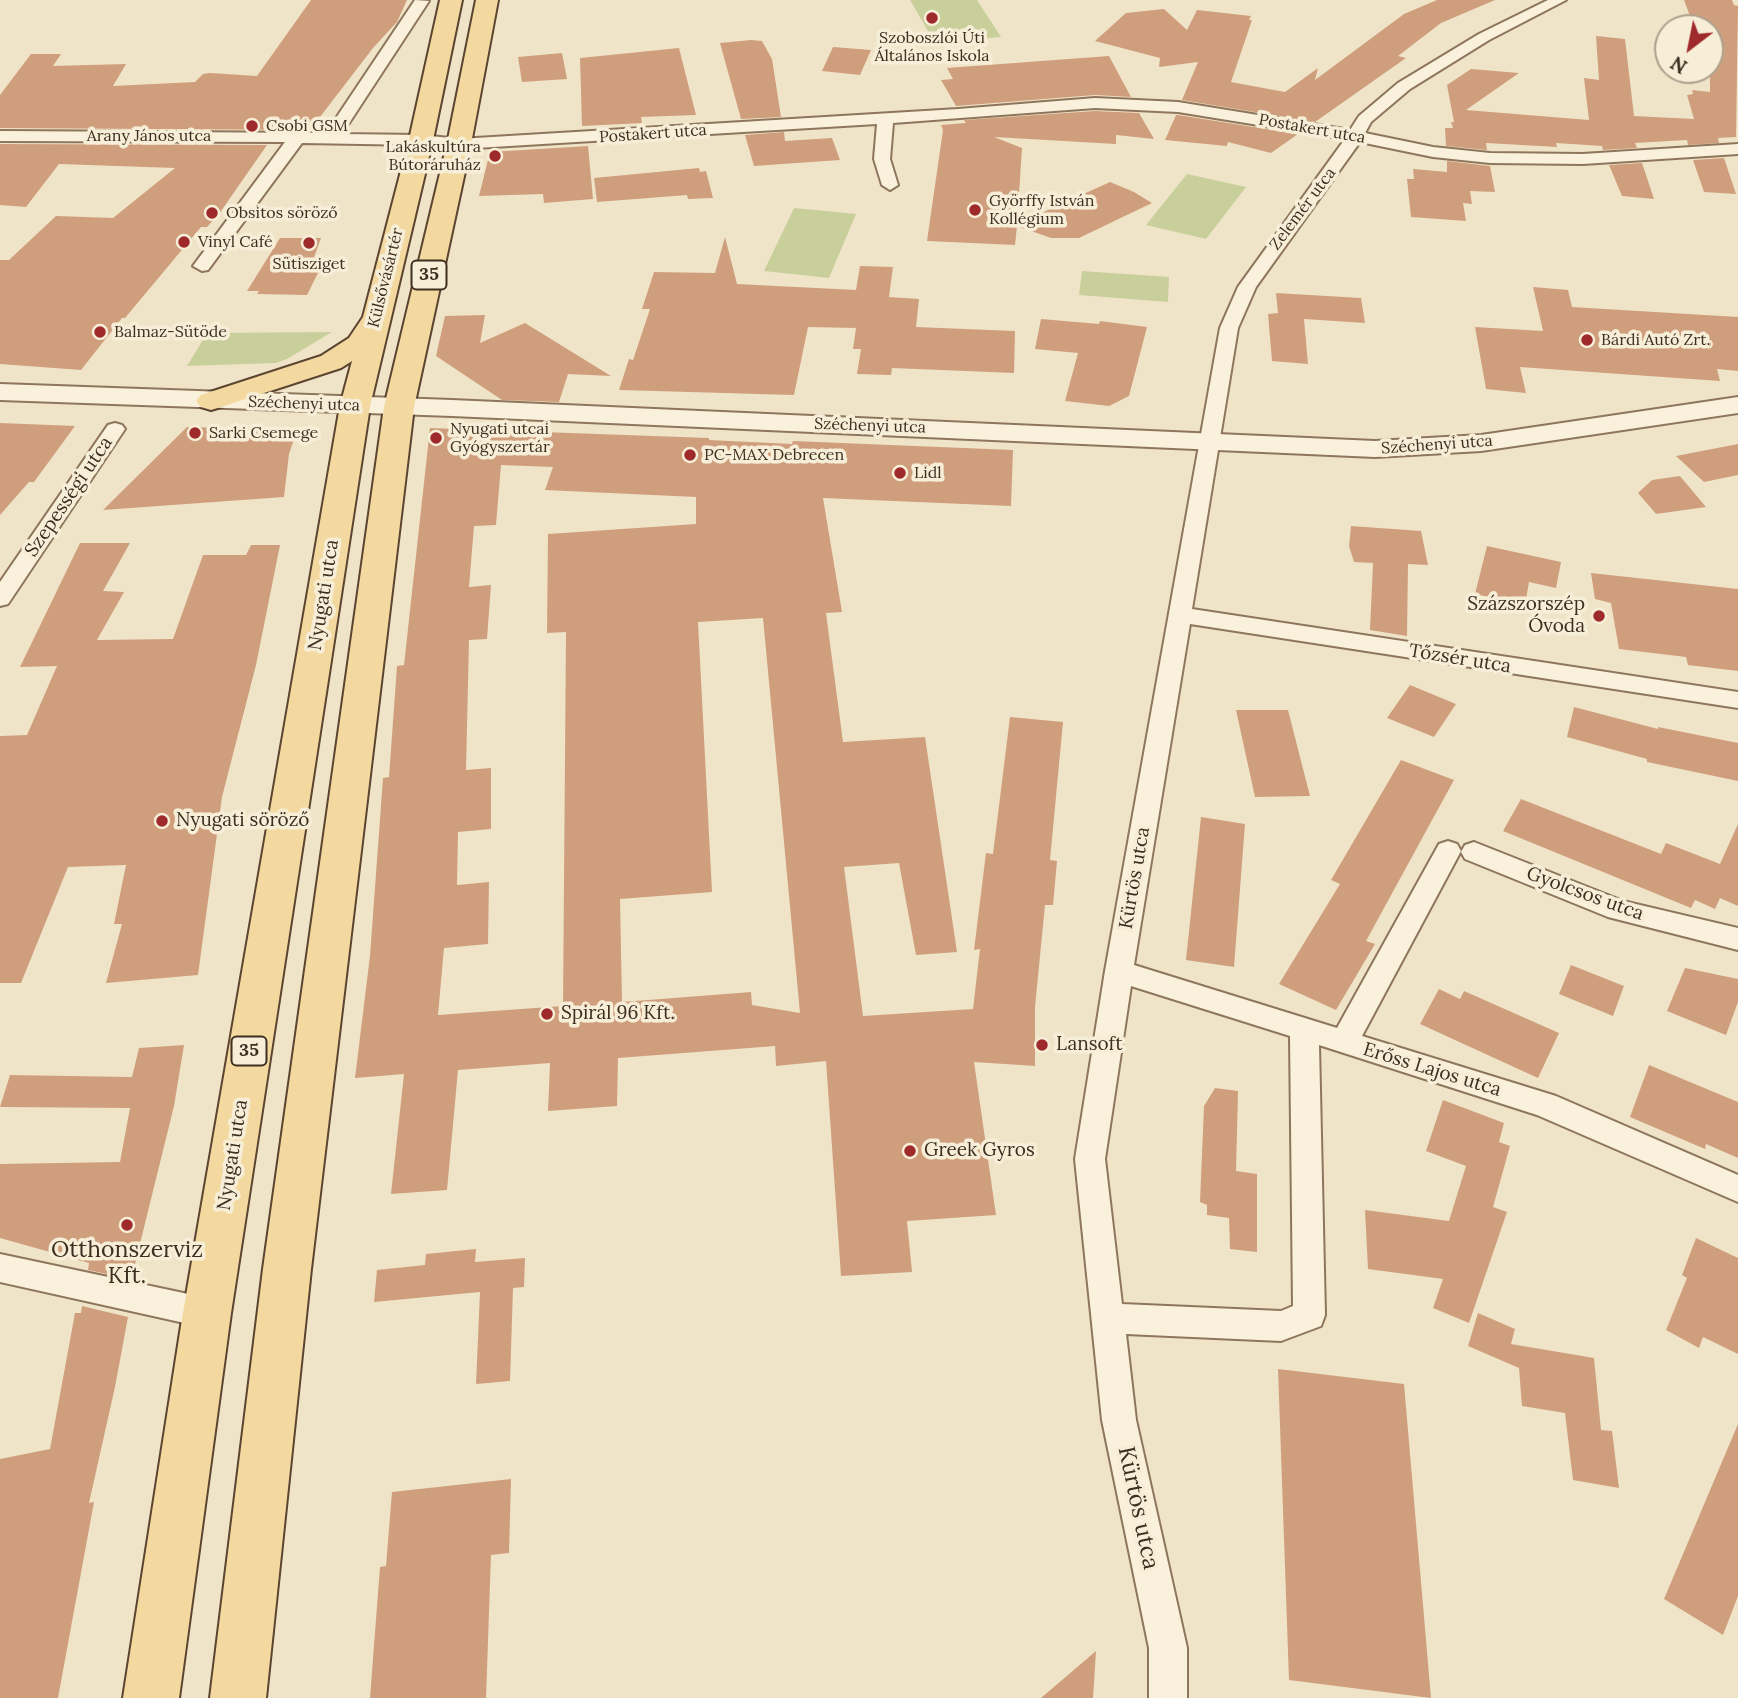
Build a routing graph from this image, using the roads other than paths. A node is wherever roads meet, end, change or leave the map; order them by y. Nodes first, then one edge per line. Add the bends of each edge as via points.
1 (451, 0) edge
2 (487, 0) edge
3 (505, 0) edge
4 (1559, 0) edge
5 (422, 1) edge
6 (481, 23) junction
7 (885, 119) junction
8 (0, 136) edge
9 (1353, 136) junction
10 (297, 138) junction
11 (331, 138) junction
12 (459, 144) junction
13 (419, 146) junction
14 (1738, 149) edge
15 (383, 150) dead end
16 (890, 185) dead end
17 (202, 266) dead end
18 (376, 318) junction
19 (0, 392) edge
20 (211, 401) junction
21 (355, 405) junction
22 (1738, 405) edge
23 (399, 407) junction
24 (115, 429) dead end
25 (1212, 441) junction
26 (0, 599) edge
27 (1182, 615) junction
28 (1738, 700) edge
29 (1738, 939) edge
30 (1119, 971) junction
31 (1304, 1030) junction
32 (1344, 1042) junction
33 (1738, 1189) edge
34 (0, 1268) edge
35 (207, 1313) junction
36 (1107, 1318) junction
37 (151, 1698) edge
38 (238, 1698) edge
39 (1167, 1698) edge

1 - 13 main road, Külsővásártér / 35
2 - 6 main road, 35
3 - 6 main road
4 - 9 street, Zelemér utca via 1483,37 1404,86
5 - 11 street
6 - 12 main road, 35
7 - 9 street, Postakert utca via 1095,103 1178,107
7 - 12 street, Postakert utca
7 - 16 street via 882,159
8 - 10 street, Arany János utca
9 - 14 street, Postakert utca via 1490,158 1583,159
9 - 25 street, Zelemér utca via 1247,286 1229,328
10 - 11 street
10 - 17 street
11 - 13 street
12 - 13 street
12 - 23 main road, 35
13 - 15 street
13 - 18 main road, Külsővásártér / 35
18 - 20 main road via 359,344 331,362
18 - 21 main road, Külsővásártér / 35
19 - 20 street, Széchenyi utca
20 - 21 street, Széchenyi utca
21 - 23 street, Széchenyi utca
21 - 35 main road, Nyugati utca / 35
22 - 25 street, Széchenyi utca via 1428,449
23 - 25 street, Széchenyi utca
23 - 38 main road, 35 via 287,1269
24 - 26 street, Szepességi utca
25 - 27 street, Kürtös utca
27 - 28 street, Tőzsér utca
27 - 30 street, Kürtös utca
29 - 32 street, Gyolcsos utca via 1618,910 1461,851
30 - 31 street, Erőss Lajos utca
30 - 36 street, Kürtös utca via 1090,1159
31 - 32 street, Erőss Lajos utca
31 - 36 street via 1309,1315 1281,1326
32 - 33 street, Erőss Lajos utca via 1545,1105
34 - 35 street
35 - 37 main road, Nyugati utca / 35
36 - 39 street, Kürtös utca via 1119,1420 1168,1648

